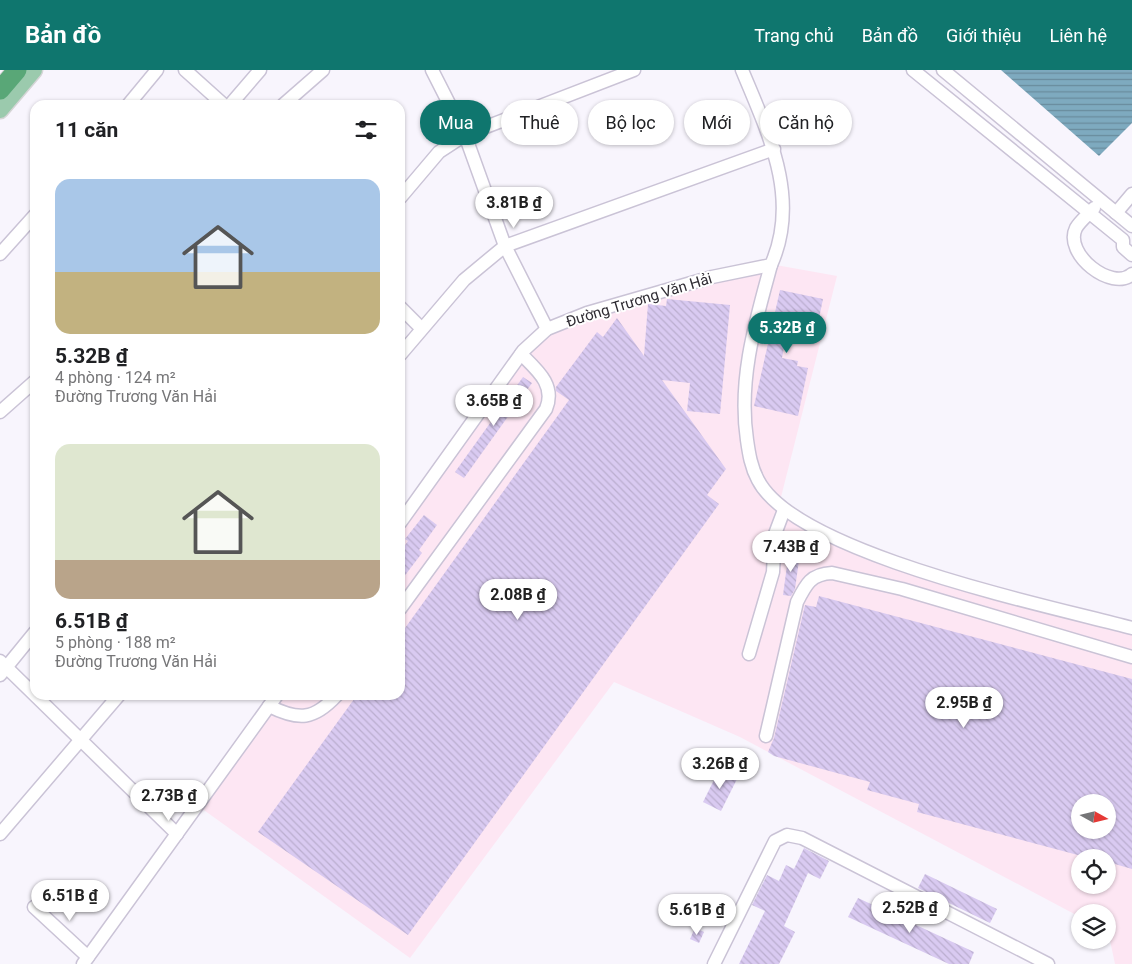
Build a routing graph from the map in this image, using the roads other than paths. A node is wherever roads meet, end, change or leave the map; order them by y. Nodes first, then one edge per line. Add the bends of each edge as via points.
1 (17, 70) edge
2 (34, 70) edge
3 (157, 70) edge
4 (185, 70) edge
5 (260, 70) edge
6 (323, 70) edge
7 (432, 70) edge
8 (634, 70) edge
9 (742, 70) edge
10 (913, 70) edge
11 (943, 70) edge
12 (964, 88) junction
13 (0, 90) edge
14 (132, 100) edge
15 (218, 100) edge
16 (234, 100) edge
17 (289, 100) edge
18 (447, 100) edge
19 (953, 102) junction
20 (0, 110) edge
21 (491, 125) edge
22 (449, 145) edge
23 (468, 145) edge
24 (774, 149) junction
25 (405, 192) edge
26 (1132, 194) edge
27 (1101, 200) junction
28 (1090, 213) junction
29 (1116, 213) junction
30 (30, 221) edge
31 (1132, 227) edge
32 (1123, 240) junction
33 (505, 246) junction
34 (0, 254) edge
35 (1132, 255) edge
36 (771, 265) junction
37 (1132, 274) edge
38 (405, 312) edge
39 (421, 328) junction
40 (547, 329) junction
41 (405, 349) edge
42 (521, 354) junction
43 (30, 385) edge
44 (0, 412) edge
45 (784, 510) junction
46 (405, 516) edge
47 (405, 602) edge
48 (1132, 628) edge
49 (30, 637) edge
50 (749, 654) dead end
51 (1132, 657) edge
52 (2, 668) edge
53 (30, 694) edge
54 (36, 700) edge
55 (115, 700) edge
56 (273, 700) edge
57 (332, 700) edge
58 (766, 736) dead end
59 (81, 742) junction
60 (0, 834) edge
61 (177, 834) junction
62 (34, 907) dead end
63 (86, 960) edge
64 (714, 964) edge
65 (1048, 964) edge

1 - 13 highway
2 - 20 main road
3 - 14 street
4 - 15 street
5 - 16 street
6 - 17 street
7 - 18 street
8 - 21 street
9 - 24 street
10 - 19 street
11 - 12 street
12 - 19 street
12 - 27 street
19 - 28 street
22 - 25 street via 439,152
23 - 33 street
24 - 33 street
24 - 36 street via 784,199 780,246
26 - 29 street
27 - 28 street
27 - 29 street
28 - 32 street
28 - 37 street via 1076,229 1075,236 1085,263 1095,272 1112,277 1127,279
29 - 31 street
30 - 34 street
31 - 32 street
32 - 35 street
33 - 39 street via 464,280
33 - 40 street
36 - 40 street, Đường Trương Văn Hải via 712,277 587,313
36 - 45 street via 744,390 750,462 762,486
38 - 39 street
39 - 41 street
40 - 42 street, Đường Trương Văn Hải
42 - 46 street, Đường Trương Văn Hải
42 - 47 street via 547,384 550,398 546,409
43 - 44 street
45 - 48 street via 830,537 894,562
45 - 50 street via 775,534 773,572
49 - 52 street
51 - 58 street via 902,589 824,573 808,582 797,602
52 - 53 street
54 - 59 street
55 - 59 street
56 - 57 street via 288,715 309,715 324,709
56 - 61 street
59 - 60 street
59 - 61 street
61 - 63 street
62 - 63 street
64 - 65 street via 775,841 787,835 802,838

